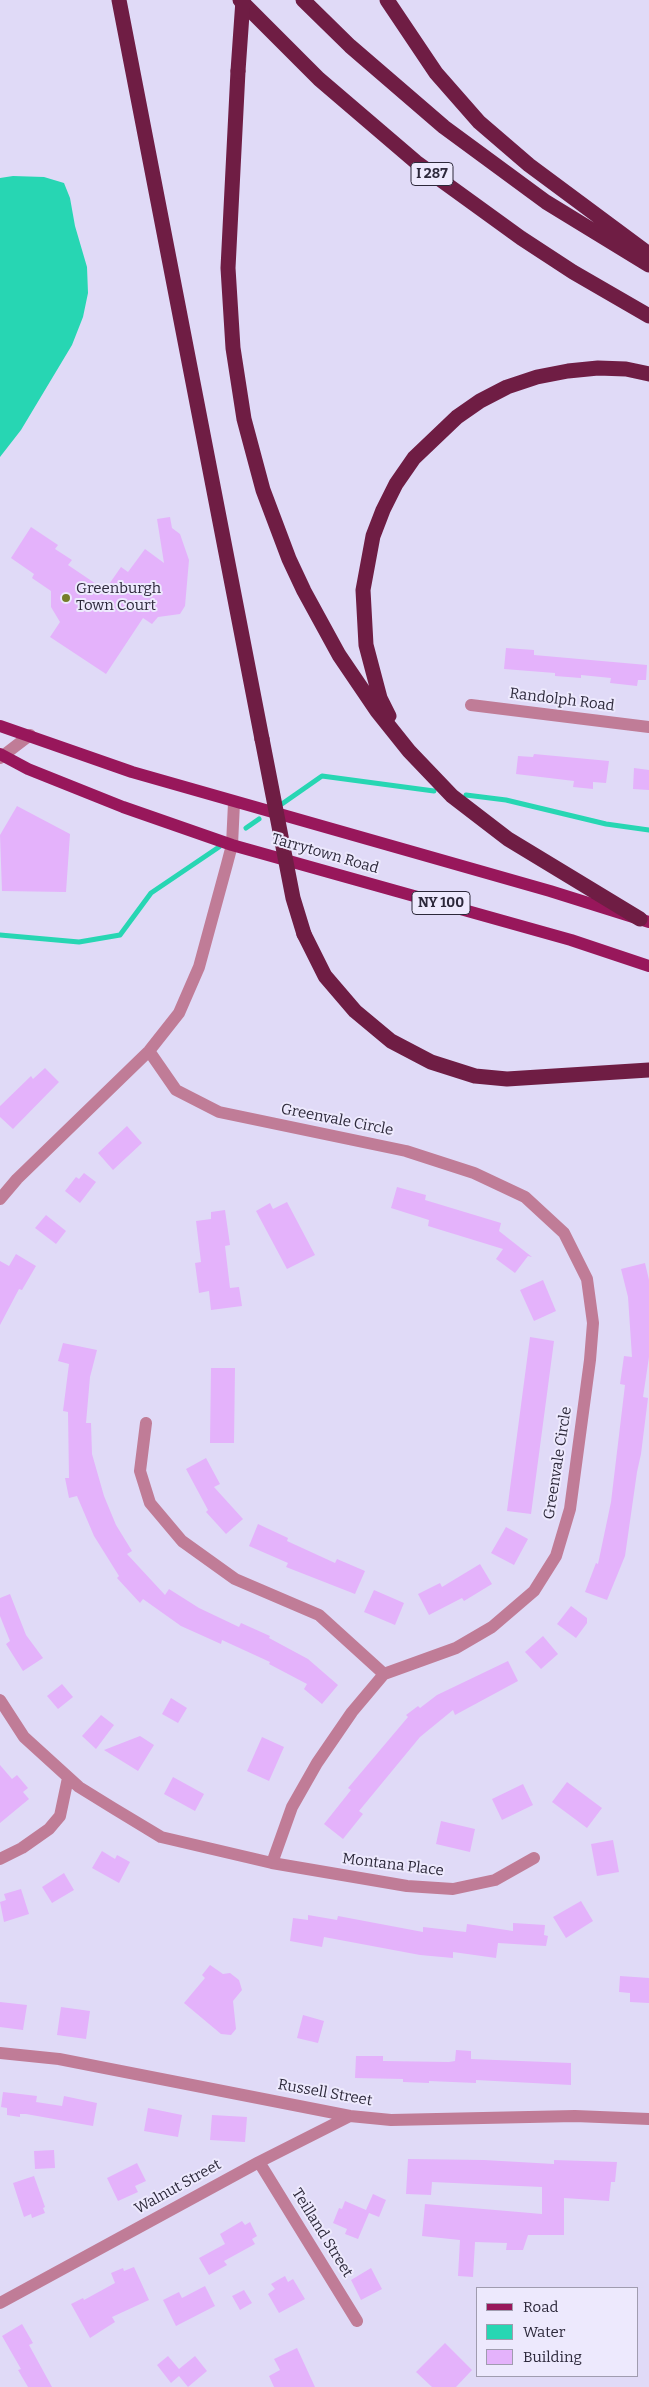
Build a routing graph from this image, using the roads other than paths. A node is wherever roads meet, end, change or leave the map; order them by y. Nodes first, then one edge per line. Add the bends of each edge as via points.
1 (119, 0) edge
2 (241, 0) edge
3 (303, 0) edge
4 (387, 0) edge
5 (649, 254) edge
6 (649, 265) edge
7 (649, 316) edge
8 (649, 374) edge
9 (471, 705) dead end
10 (0, 726) edge
11 (649, 727) edge
12 (30, 735) junction
13 (1, 756) edge
14 (435, 779) junction
15 (234, 802) junction
16 (277, 815) junction
17 (232, 844) junction
18 (644, 921) edge
19 (649, 966) edge
20 (149, 1051) junction
21 (649, 1070) edge
22 (0, 1199) edge
23 (146, 1423) dead end
24 (384, 1674) junction
25 (0, 1700) edge
26 (68, 1778) junction
27 (534, 1858) dead end
28 (0, 1859) edge
29 (272, 1863) junction
30 (0, 2053) edge
31 (350, 2116) junction
32 (649, 2119) edge
33 (259, 2162) junction
34 (0, 2303) edge
35 (357, 2322) dead end

1 - 16 highway, bridge
2 - 7 highway, I 287 via 326,85 416,162 521,238
2 - 14 highway, bridge via 229,228 229,309 238,385 253,454 288,559 320,622 377,711
3 - 6 highway via 350,46 444,127 546,202
4 - 5 highway via 430,66 479,122 529,165
8 - 14 highway via 598,368 537,377 508,387 456,417 414,458 396,484 373,536 367,562 362,590 366,645 380,698 391,721
9 - 11 street, Randolph Road
10 - 12 main road, Tarrytown Road / NY 100
12 - 13 street
12 - 15 main road, Tarrytown Road / NY 100 via 132,772
13 - 17 main road, Tarrytown Road / NY 100 via 138,812
14 - 18 highway via 508,839
15 - 16 main road, Tarrytown Road / NY 100
15 - 17 street
16 - 18 main road, Tarrytown Road / NY 100 via 550,891
16 - 21 highway, bridge via 293,898 304,934 325,976 354,1011 392,1041 431,1062 475,1076 507,1079
17 - 19 main road, Tarrytown Road / NY 100 via 571,940
17 - 20 street via 199,967 169,1028
20 - 22 street
20 - 24 street, Greenvale Circle via 176,1090 219,1112 406,1151 474,1173 525,1197 564,1233 587,1279 593,1323 590,1360 570,1508 556,1556 534,1591 492,1627 456,1648
23 - 24 street via 140,1471 150,1502 182,1541 235,1579 319,1615
24 - 29 street via 352,1712 317,1763 292,1807
25 - 26 street via 24,1737
26 - 28 street via 60,1816 49,1829
26 - 29 street via 161,1836
27 - 29 street, Montana Place via 495,1880 453,1889 407,1886
30 - 31 street, Russell Street via 59,2059
31 - 32 street, Russell Street via 391,2120 565,2116
31 - 33 street, Walnut Street
33 - 34 street, Walnut Street
33 - 35 street, Teilland Street

